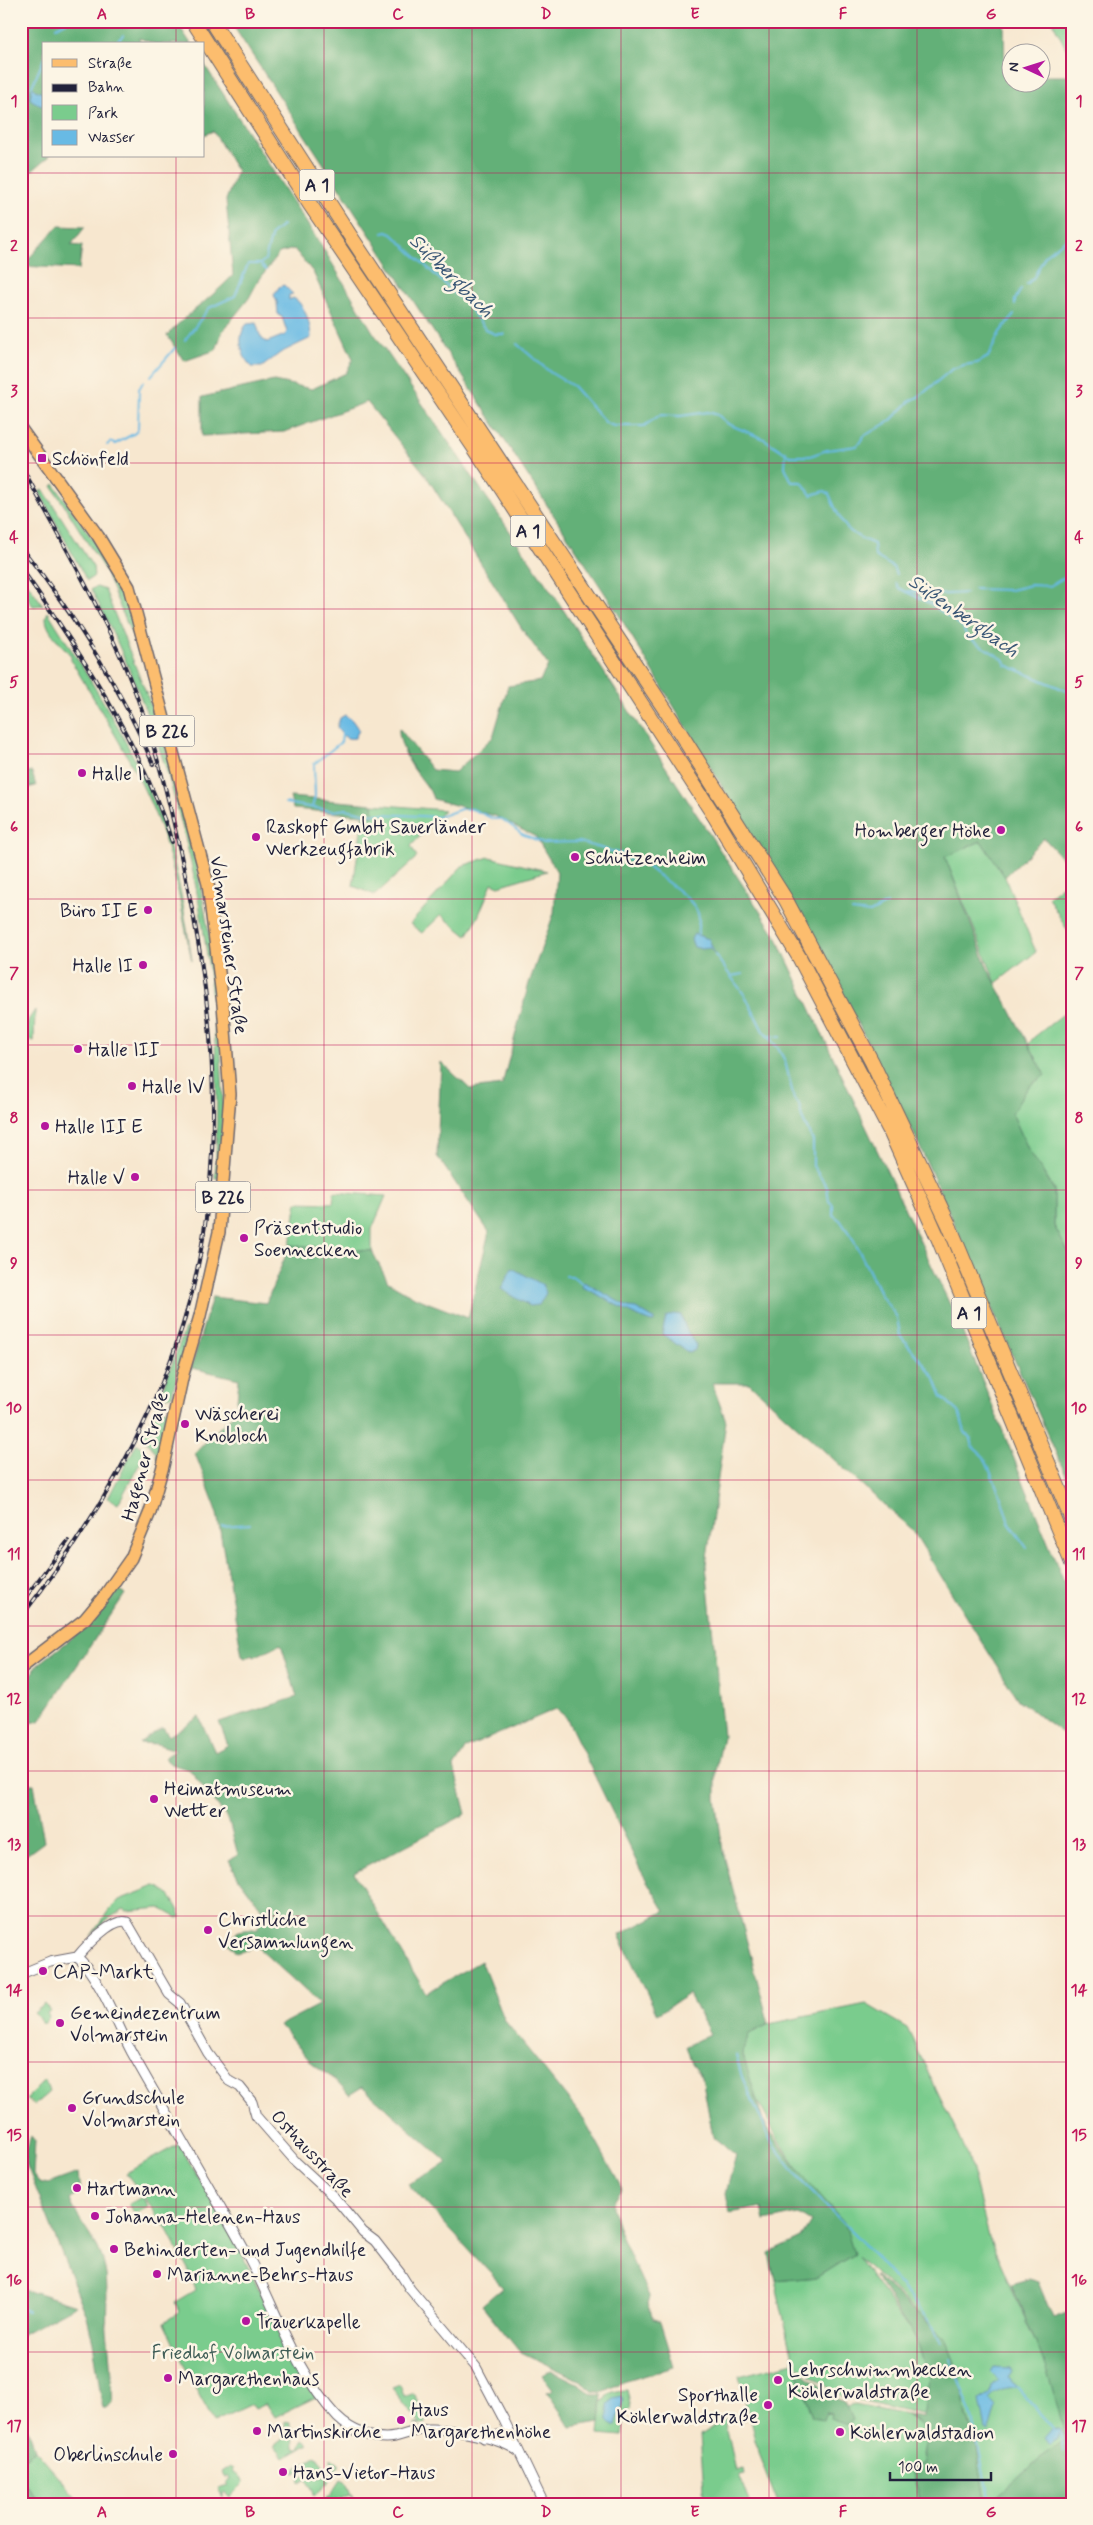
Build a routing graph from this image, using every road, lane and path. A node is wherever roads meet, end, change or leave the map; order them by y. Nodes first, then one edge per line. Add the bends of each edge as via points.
1 (184, 21) edge
2 (193, 21) edge
3 (212, 21) edge
4 (201, 42) edge
5 (205, 46) edge
6 (218, 62) junction
7 (21, 429) edge
8 (197, 1326) joint
9 (1072, 1520) edge
10 (1072, 1563) edge
11 (21, 1668) edge
12 (77, 1957) junction
13 (21, 1974) edge
14 (509, 2432) junction
15 (483, 2438) junction
16 (501, 2442) junction
17 (520, 2452) junction
18 (544, 2504) edge

1 - 4 highway
2 - 6 highway, A 1
3 - 9 highway, A 1 via 318,188 658,698 743,830 820,962 898,1114 949,1225
5 - 6 highway
6 - 10 highway, A 1 via 715,817 799,957 890,1131
7 - 8 main road, Volmarsteiner Straße / B 226 via 98,536 129,587 208,884 230,1094 219,1232
8 - 11 main road, Hagener Straße / B 226 via 157,1491 131,1558 85,1619
12 - 13 street via 46,1963
12 - 14 street, Osthausstraße via 112,1925 127,1922 208,2053 229,2081 240,2087 252,2102 256,2116 273,2136 375,2241 410,2289 465,2352
12 - 15 street via 95,1982 249,2260 299,2363 316,2392 337,2417 358,2432 388,2438 420,2430 441,2430
14 - 15 street
14 - 16 street
14 - 17 street, Osthausstraße
15 - 16 street
16 - 17 street
17 - 18 street, Osthausstraße

